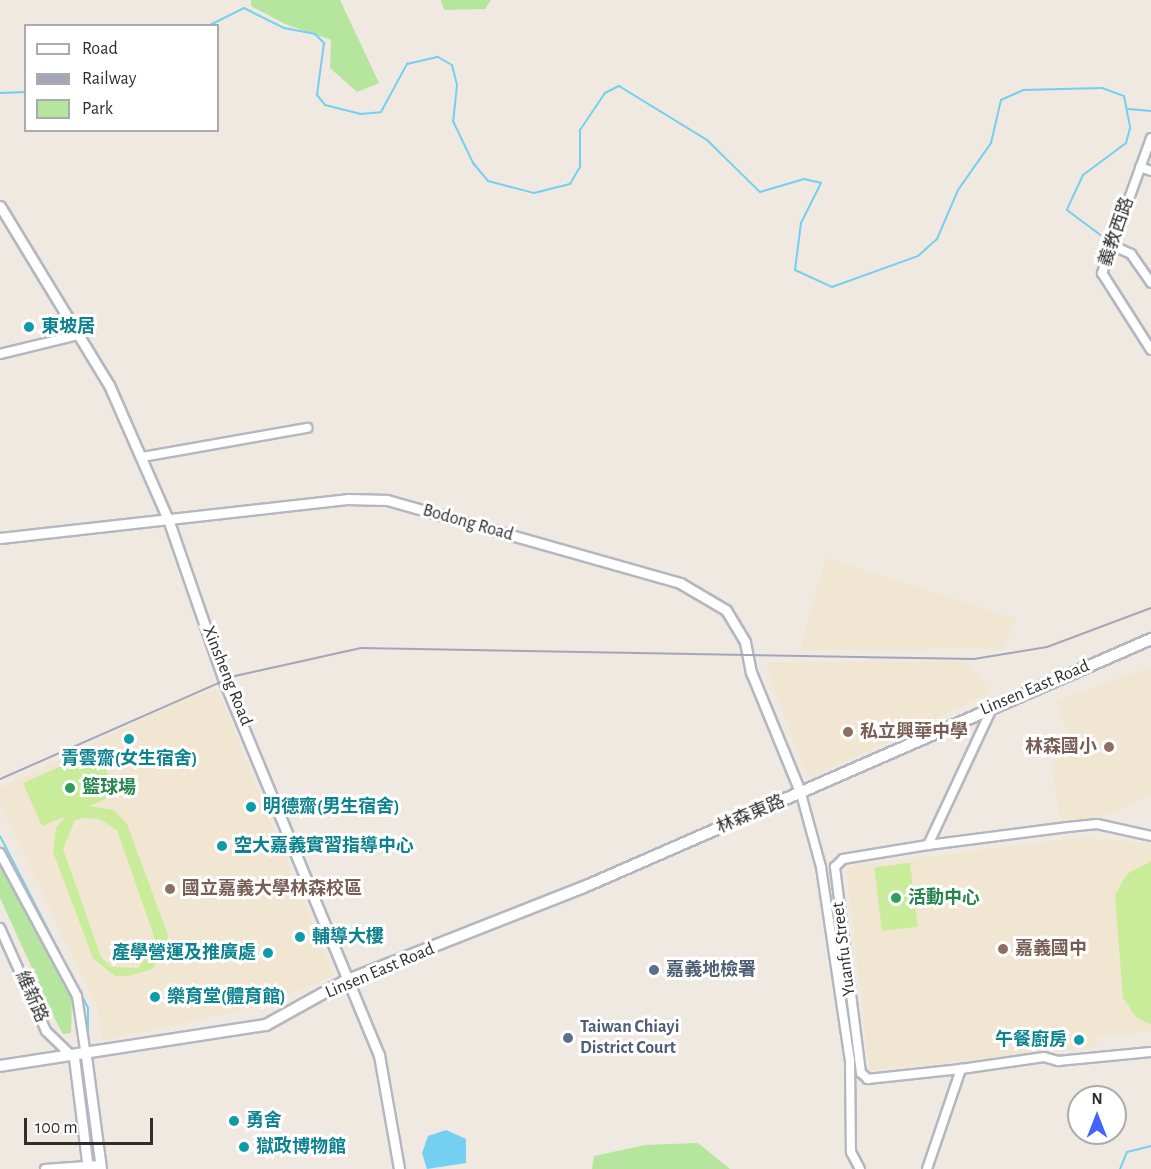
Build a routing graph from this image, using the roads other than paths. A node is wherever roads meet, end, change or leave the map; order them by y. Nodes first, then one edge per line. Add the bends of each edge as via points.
1 (1151, 138) edge
2 (1140, 166) junction
3 (1151, 171) edge
4 (0, 206) edge
5 (1111, 245) junction
6 (1151, 283) edge
7 (78, 335) junction
8 (1151, 350) edge
9 (0, 354) edge
10 (307, 428) dead end
11 (142, 458) junction
12 (169, 522) junction
13 (0, 538) edge
14 (1151, 639) edge
15 (993, 705) junction
16 (801, 794) junction
17 (1151, 836) edge
18 (928, 844) junction
19 (0, 853) edge
20 (0, 928) edge
21 (345, 981) junction
22 (1151, 1052) edge
23 (86, 1056) junction
24 (74, 1058) junction
25 (0, 1066) edge
26 (961, 1069) junction
27 (88, 1167) edge
28 (100, 1167) edge
29 (45, 1169) edge
30 (399, 1169) edge
31 (861, 1169) edge
32 (927, 1169) edge

1 - 2 street, 義教西路
2 - 3 street
2 - 5 street, 義教西路
4 - 7 street, Xinsheng Road
5 - 6 street via 1131,254
5 - 8 street, 義教西路 via 1102,273 1105,282
7 - 9 street
7 - 11 street, Xinsheng Road via 109,385
10 - 11 street
11 - 12 street, Xinsheng Road
12 - 13 street, Bodong Road
12 - 16 street, Bodong Road via 314,502 387,500 680,583 726,610 745,642 751,672
12 - 21 street, Xinsheng Road via 224,681 261,758
14 - 15 main road, Linsen East Road
15 - 16 main road, 林森東路
15 - 18 street
16 - 21 main road, Linsen East Road
16 - 31 street, Yuanfu Street via 821,867 850,1060 851,1152
17 - 18 street via 1097,824
18 - 26 street, Yuanfu Street via 843,860 835,867 849,995 861,1073 868,1079
19 - 23 street via 77,996
20 - 24 street, 維新路 via 46,1031
21 - 23 main road, Linsen East Road via 266,1025
21 - 30 street, Xinsheng Road via 379,1055
22 - 26 street via 1058,1061 1044,1057
23 - 24 main road, Linsen East Road
23 - 28 street
24 - 25 main road, Linsen East Road
24 - 27 street
26 - 32 street
27 - 28 street
27 - 29 street

